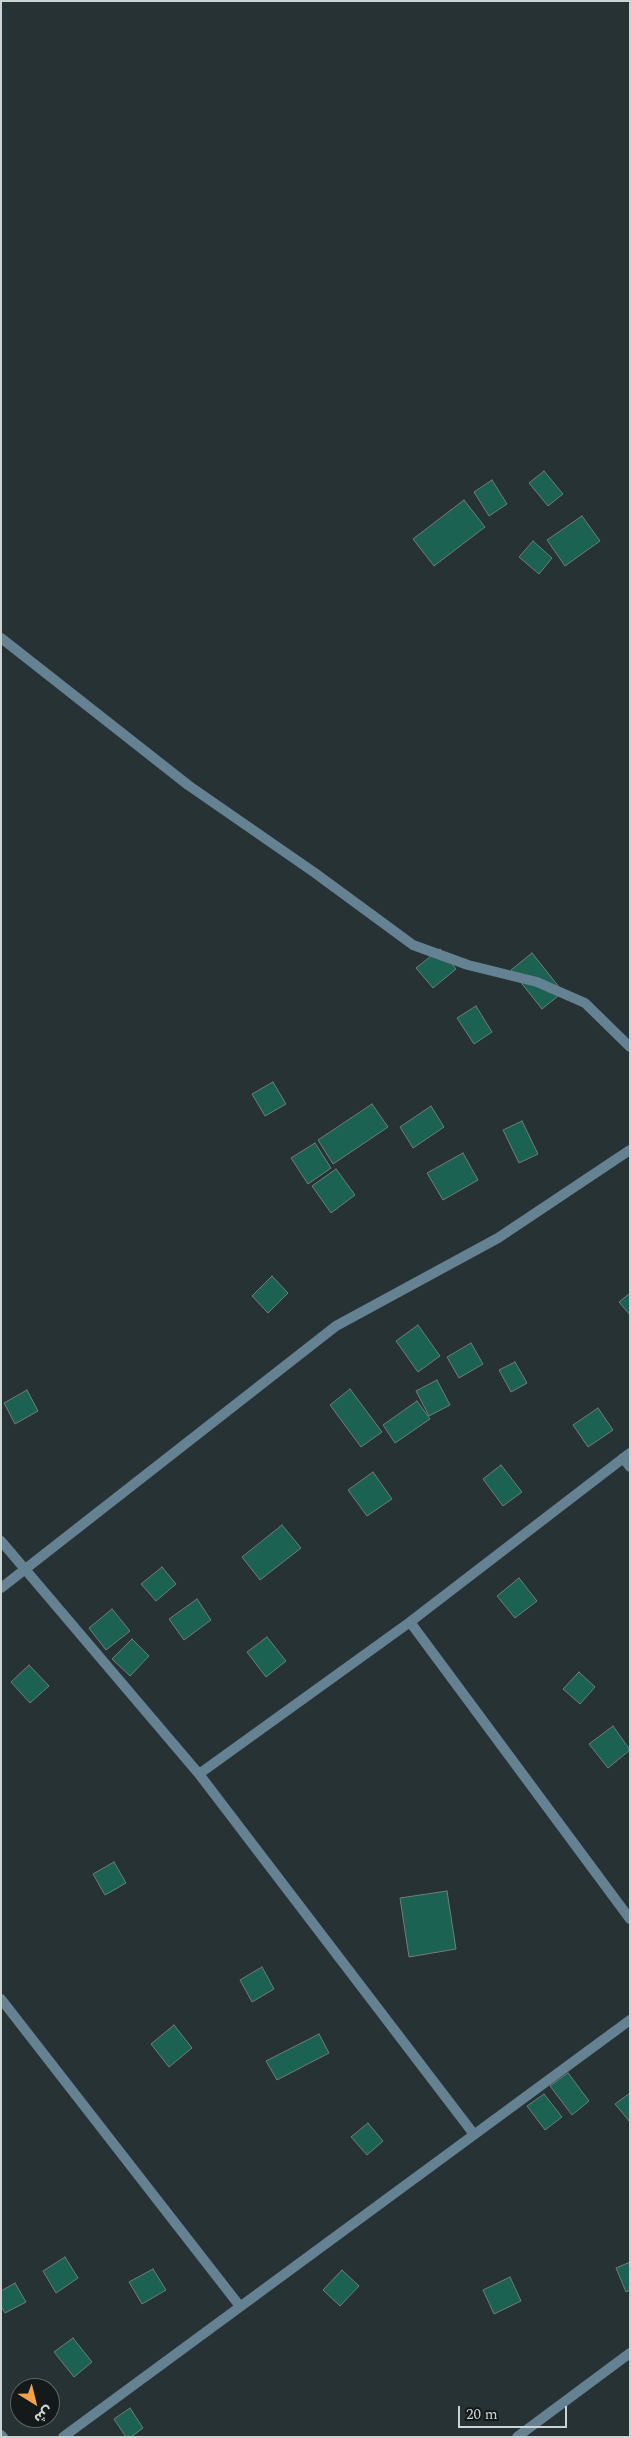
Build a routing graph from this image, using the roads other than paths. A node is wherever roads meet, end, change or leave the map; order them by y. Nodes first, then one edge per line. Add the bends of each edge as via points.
1 (1, 638) edge
2 (630, 1047) edge
3 (630, 1150) edge
4 (626, 1456) edge
5 (630, 1467) edge
6 (1, 1541) edge
7 (25, 1570) junction
8 (1, 1588) edge
9 (410, 1622) junction
10 (200, 1774) junction
11 (630, 1919) edge
12 (1, 1999) edge
13 (630, 2020) edge
14 (473, 2133) junction
15 (239, 2305) junction
16 (630, 2353) edge
17 (64, 2437) edge
18 (517, 2437) edge

1 - 2 street via 188,786 316,873 413,945 468,965 537,982 585,1003
3 - 7 street via 498,1238 336,1326
4 - 5 street
4 - 9 street
6 - 7 street
7 - 8 street
7 - 10 street
9 - 10 street
9 - 11 street
10 - 14 street
12 - 15 street
13 - 14 street
14 - 15 street
15 - 17 street
16 - 18 street

